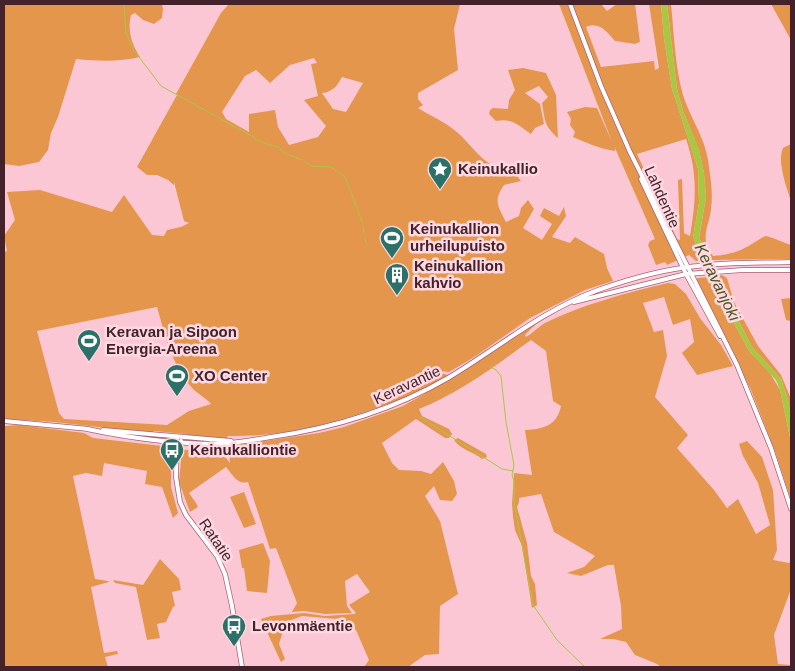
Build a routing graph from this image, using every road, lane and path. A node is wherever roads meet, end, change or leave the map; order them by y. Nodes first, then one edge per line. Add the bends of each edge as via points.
1 (570, 4) edge
2 (635, 163) junction
3 (791, 262) edge
4 (688, 267) junction
5 (683, 268) junction
6 (791, 270) edge
7 (692, 273) junction
8 (686, 274) junction
9 (567, 304) junction
10 (727, 345) junction
11 (4, 421) edge
12 (179, 440) junction
13 (791, 509) edge
14 (242, 667) edge

1 - 2 main road, Lahdentie
2 - 4 main road, Lahdentie
2 - 5 main road, Lahdentie
3 - 4 main road, Keravantie
4 - 5 main road, Keravantie
4 - 7 main road, Lahdentie
5 - 8 main road, Lahdentie
5 - 9 main road, Keravantie via 606,287
6 - 7 main road, Keravantie
7 - 8 main road, Keravantie
7 - 10 main road, Lahdentie
8 - 9 main road, Keravantie
8 - 10 main road, Lahdentie
9 - 12 main road, Keravantie via 436,385 385,409 323,429 239,441
10 - 13 main road, Lahdentie via 772,448
11 - 12 main road, Keravantie via 87,429 148,440
12 - 14 main road, Ratatie via 178,492 182,508 217,556 225,574

